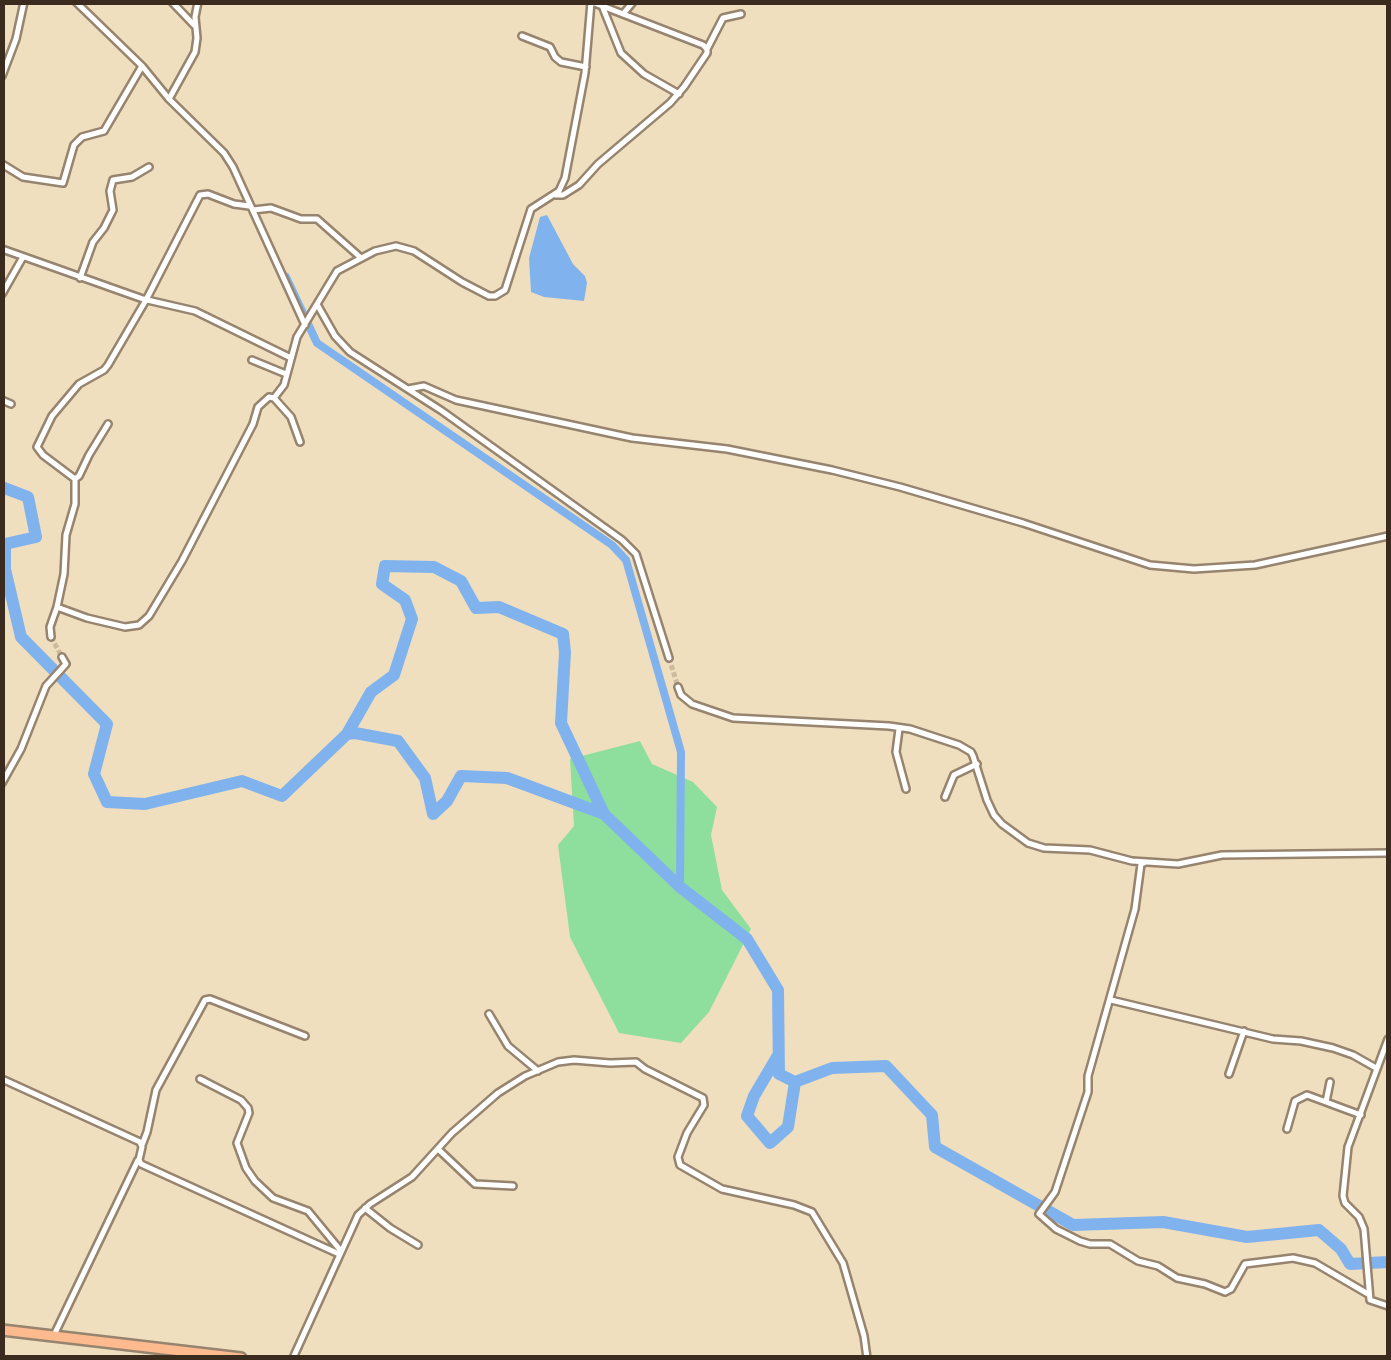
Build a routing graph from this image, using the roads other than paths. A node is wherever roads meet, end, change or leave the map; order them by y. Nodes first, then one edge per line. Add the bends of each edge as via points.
1 (24, 2) edge
2 (76, 2) edge
3 (172, 2) edge
4 (198, 2) edge
5 (592, 2) edge
6 (632, 2) edge
7 (602, 8) junction
8 (623, 14) junction
9 (741, 14) dead end
10 (196, 27) junction
11 (522, 36) dead end
12 (707, 49) junction
13 (142, 66) junction
14 (586, 67) junction
15 (2, 76) edge
16 (679, 94) junction
17 (172, 95) junction
18 (2, 164) edge
19 (149, 167) dead end
20 (554, 196) junction
21 (255, 208) junction
22 (2, 249) edge
23 (24, 256) junction
24 (360, 257) junction
25 (80, 278) junction
26 (2, 294) edge
27 (146, 300) junction
28 (317, 308) junction
29 (307, 322) junction
30 (291, 358) junction
31 (252, 360) dead end
32 (287, 374) junction
33 (408, 389) junction
34 (274, 398) junction
35 (2, 400) edge
36 (11, 404) dead end
37 (108, 424) dead end
38 (300, 442) dead end
39 (75, 479) junction
40 (1388, 536) edge
41 (56, 607) junction
42 (51, 636) tunnel mouth
43 (62, 657) dead end
44 (669, 658) tunnel mouth
45 (678, 687) tunnel mouth
46 (900, 728) junction
47 (976, 764) junction
48 (2, 784) edge
49 (906, 789) dead end
50 (945, 797) dead end
51 (1388, 852) edge
52 (1146, 862) junction
53 (1111, 1000) junction
54 (490, 1014) dead end
55 (1244, 1032) junction
56 (305, 1036) dead end
57 (1388, 1039) edge
58 (1376, 1068) junction
59 (538, 1071) junction
60 (1230, 1074) dead end
61 (2, 1079) edge
62 (200, 1079) dead end
63 (1330, 1082) dead end
64 (1326, 1102) junction
65 (1361, 1115) junction
66 (1287, 1130) dead end
67 (142, 1145) junction
68 (438, 1149) junction
69 (138, 1160) junction
70 (513, 1186) dead end
71 (365, 1208) junction
72 (418, 1246) dead end
73 (340, 1253) junction
74 (1368, 1294) junction
75 (1388, 1306) edge
76 (2, 1330) edge
77 (55, 1333) dead end
78 (241, 1358) edge
79 (292, 1358) edge
80 (868, 1358) edge

1 - 15 street
2 - 13 street
3 - 10 street
4 - 10 street
5 - 7 street
5 - 14 street
6 - 8 street
7 - 8 street
7 - 16 street via 621,53
8 - 12 street
9 - 12 street via 723,18
10 - 17 street via 194,52
11 - 14 street via 550,47 561,62
12 - 16 street
13 - 17 street
13 - 18 street via 104,131 74,146 63,183 23,177
14 - 20 street via 565,178
16 - 20 street via 580,185
17 - 21 street via 224,153
19 - 25 street via 113,180 113,210
20 - 24 street via 531,209 505,290 495,296 404,248
21 - 24 street via 317,219
21 - 27 street via 200,194
21 - 29 street
22 - 23 street
23 - 25 street
23 - 26 street
24 - 28 street via 338,271
25 - 27 street
27 - 30 street via 195,311
27 - 39 street via 104,370 74,388 38,440 39,451
28 - 29 street
28 - 33 street via 342,345
29 - 30 street
30 - 32 street
31 - 32 street
32 - 34 street
33 - 40 street via 424,386 456,400 604,433 726,449 900,486 1150,565 1255,565
33 - 44 street via 636,554
34 - 38 street
34 - 41 street via 258,407 144,622 115,625
35 - 36 street
37 - 39 street
39 - 41 street
41 - 42 street
43 - 48 street via 66,663 49,681
45 - 46 street via 692,704 733,718
46 - 47 street via 959,745
46 - 49 street via 896,746
47 - 50 street via 954,774
47 - 52 street via 994,815 1028,843
51 - 52 street
52 - 53 street
53 - 55 street
53 - 74 street via 1058,1183 1039,1214 1080,1241 1110,1244 1177,1278 1225,1292 1245,1264 1293,1258 1315,1263
54 - 59 street via 508,1046
55 - 58 street via 1333,1048
55 - 60 street
56 - 67 street via 205,1000 156,1090
57 - 58 street
58 - 65 street
59 - 68 street via 498,1093
59 - 80 street via 565,1061 636,1062 702,1098 680,1165 722,1189 812,1212 843,1262
61 - 67 street
62 - 73 street via 248,1108 237,1144 250,1175 272,1198 308,1211
63 - 64 street
64 - 65 street
64 - 66 street via 1298,1098
65 - 74 street via 1348,1147 1343,1200 1362,1223
67 - 69 street
68 - 70 street via 474,1184
68 - 71 street
69 - 73 street
69 - 77 street
71 - 72 street
71 - 73 street
73 - 79 street
74 - 75 street
76 - 78 highway

